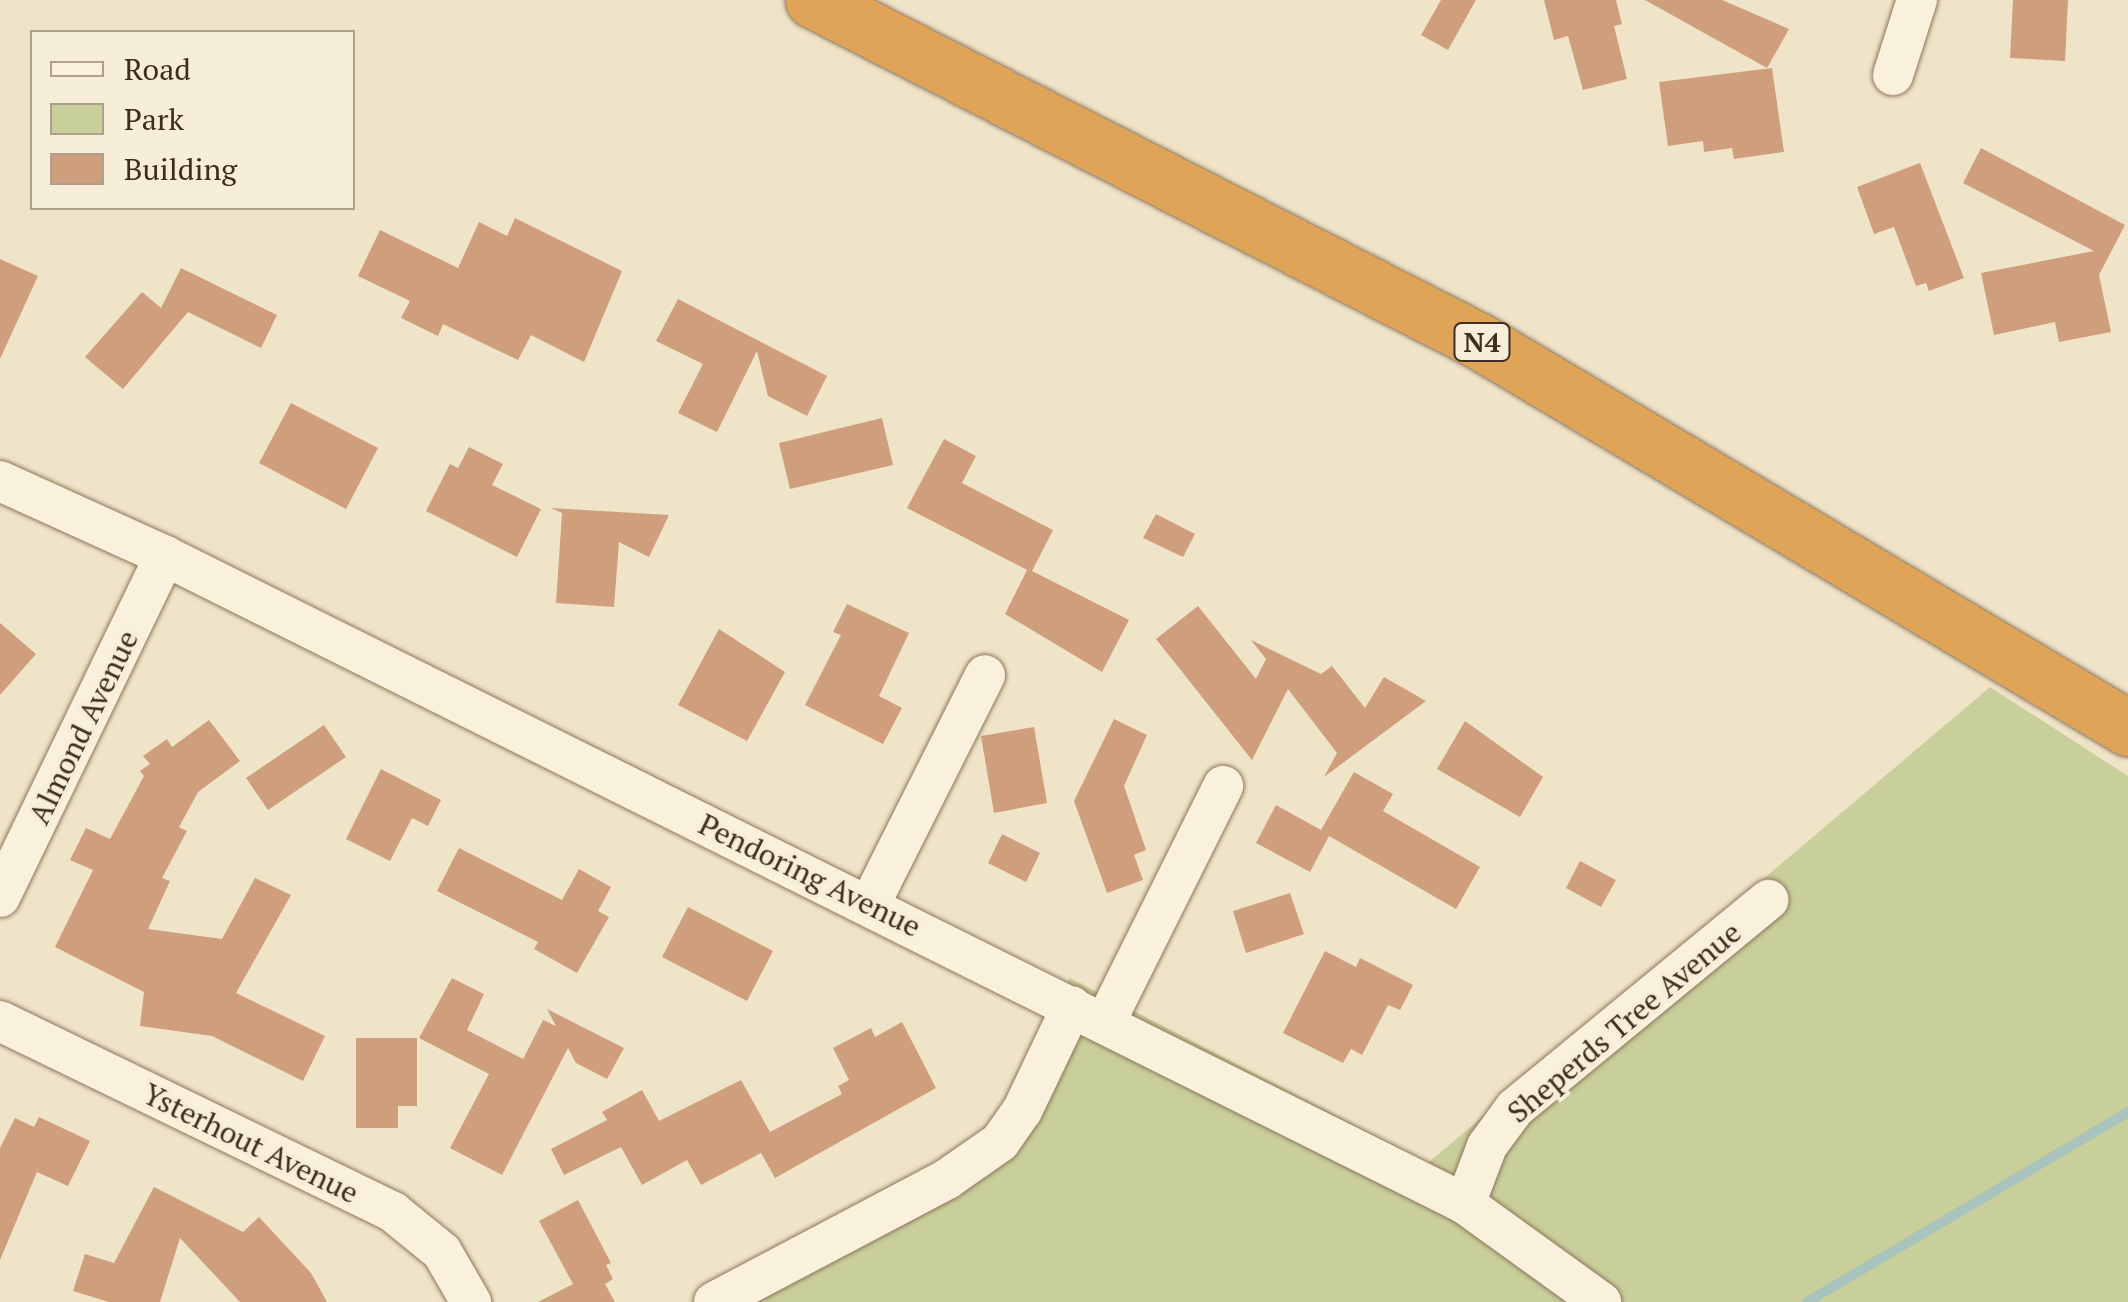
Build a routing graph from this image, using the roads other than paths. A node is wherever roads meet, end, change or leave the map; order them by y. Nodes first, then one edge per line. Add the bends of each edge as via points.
1 (812, 0) edge
2 (1917, 0) edge
3 (1894, 75) dead end
4 (0, 481) edge
5 (166, 556) junction
6 (986, 675) dead end
7 (2128, 728) edge
8 (1224, 786) dead end
9 (0, 897) edge
10 (1768, 900) dead end
11 (870, 904) junction
12 (1089, 1014) junction
13 (0, 1021) edge
14 (1465, 1204) junction
15 (471, 1302) edge
16 (714, 1302) edge
17 (1601, 1302) edge

1 - 7 highway, N4 via 1480,340
2 - 3 street
4 - 5 street, Pendoring Avenue
5 - 9 street, Almond Avenue
5 - 11 street, Pendoring Avenue
6 - 11 street
8 - 12 street
10 - 14 street, Sheperds Tree Avenue via 1515,1108 1487,1146
11 - 12 street, Pendoring Avenue
12 - 14 street, Pendoring Avenue
12 - 16 street via 1000,1142 948,1180
13 - 15 street, Ysterhout Avenue via 392,1212 442,1252
14 - 17 street, Pendoring Avenue

